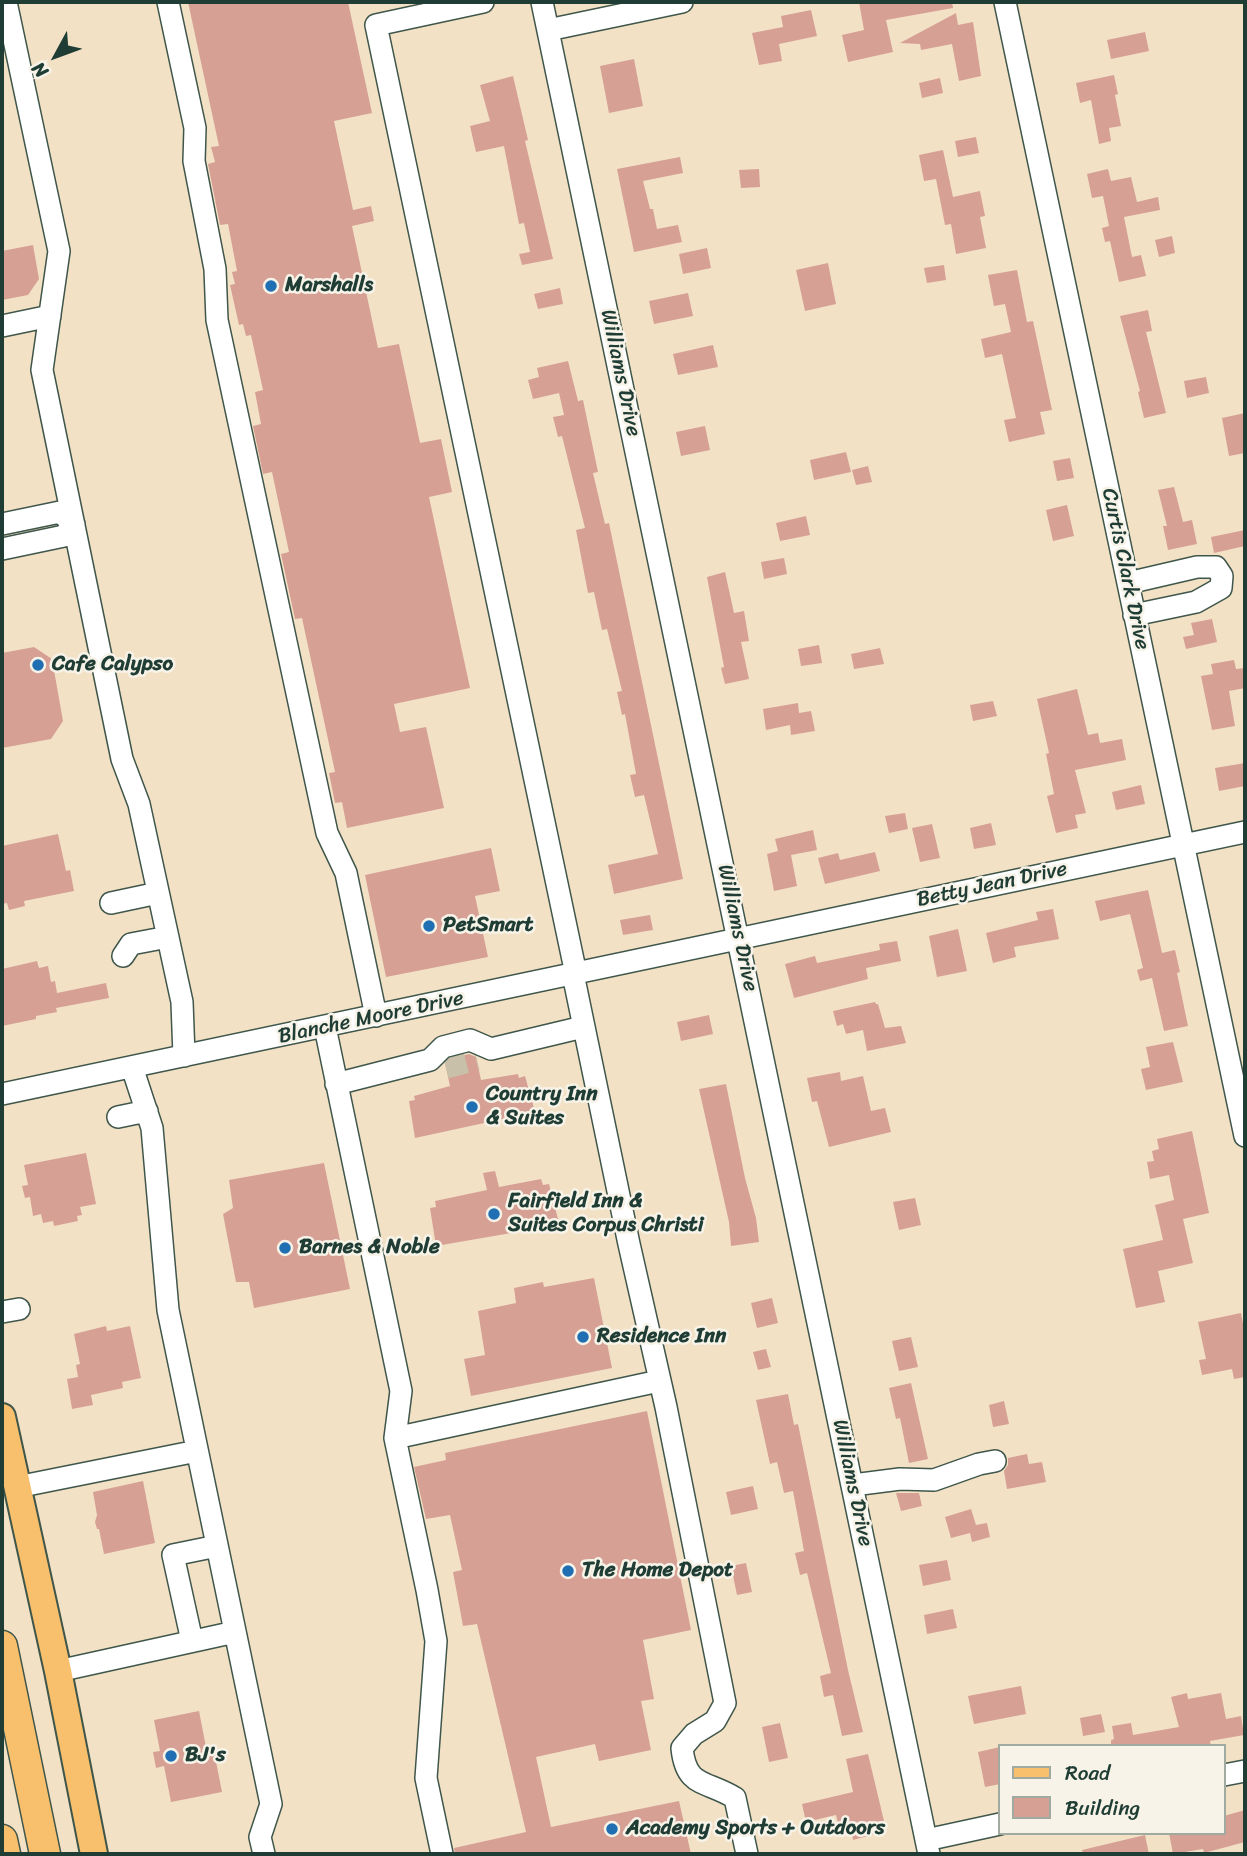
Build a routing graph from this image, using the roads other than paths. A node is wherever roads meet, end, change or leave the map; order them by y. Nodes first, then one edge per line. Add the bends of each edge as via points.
1 (6, 2) edge
2 (168, 2) edge
3 (484, 2) edge
4 (542, 2) edge
5 (682, 2) edge
6 (1005, 2) edge
7 (548, 30) junction
8 (11, 66) edge
9 (50, 316) junction
10 (2, 326) edge
11 (2, 524) edge
12 (74, 524) junction
13 (2, 549) edge
14 (1128, 583) junction
15 (1135, 615) junction
16 (1245, 832) edge
17 (1183, 845) junction
18 (158, 893) junction
19 (111, 902) dead end
20 (168, 937) junction
21 (739, 938) junction
22 (123, 956) dead end
23 (574, 974) junction
24 (376, 1016) junction
25 (325, 1027) junction
26 (583, 1027) junction
27 (184, 1056) junction
28 (132, 1067) junction
29 (336, 1084) junction
30 (2, 1094) edge
31 (147, 1111) junction
32 (118, 1117) dead end
33 (1245, 1136) edge
34 (659, 1381) junction
35 (2, 1417) edge
36 (395, 1438) junction
37 (197, 1451) junction
38 (995, 1461) dead end
39 (853, 1485) junction
40 (17, 1487) junction
41 (217, 1546) junction
42 (235, 1632) junction
43 (192, 1641) junction
44 (2, 1646) edge
45 (58, 1671) junction
46 (1245, 1770) edge
47 (1226, 1775) edge
48 (998, 1825) edge
49 (2, 1840) edge
50 (928, 1847) edge
51 (5, 1854) edge
52 (46, 1854) edge
53 (94, 1854) edge
54 (264, 1854) edge
55 (442, 1854) edge
56 (747, 1854) edge

1 - 8 street
2 - 24 street via 195,128 194,160 215,269 217,320 327,833 346,873
3 - 23 street via 376,25
4 - 7 street, Williams Drive
5 - 7 street
6 - 14 street, Curtis Clark Drive
7 - 21 street, Williams Drive
8 - 9 street via 59,251
9 - 10 street
9 - 12 street via 43,370
11 - 12 street via 60,512
12 - 13 street via 64,536
12 - 18 street via 122,759 139,804
14 - 15 street, Curtis Clark Drive
14 - 15 street via 1197,567 1216,567 1222,576 1221,588 1196,602
15 - 17 street, Curtis Clark Drive
16 - 17 street, Betty Jean Drive
17 - 21 street, Betty Jean Drive
17 - 33 street, Curtis Clark Drive
18 - 19 street
18 - 20 street
20 - 22 street via 131,944
20 - 27 street via 182,1002
21 - 23 street, Blanche Moore Drive
21 - 39 street, Williams Drive
23 - 24 street, Blanche Moore Drive
23 - 26 street
24 - 25 street, Blanche Moore Drive
25 - 27 street, Blanche Moore Drive
25 - 29 street
26 - 29 street via 484,1055 470,1040 443,1047 438,1064
26 - 34 street
27 - 28 street, Blanche Moore Drive
28 - 30 street, Blanche Moore Drive
28 - 31 street
29 - 36 street via 401,1391
31 - 32 street
31 - 37 street via 168,1310
34 - 36 street
34 - 56 street via 725,1703 715,1721 682,1748 684,1766 696,1781 735,1798
35 - 40 main road
36 - 55 street via 436,1641 426,1778
37 - 40 street
37 - 41 street
38 - 39 street via 934,1480
39 - 50 street, Williams Drive
40 - 45 main road
41 - 42 street
41 - 43 street via 173,1555
42 - 43 street
42 - 54 street via 271,1804 260,1837
43 - 45 street
44 - 52 highway
45 - 53 main road
46 - 47 street
48 - 50 street
49 - 51 highway

